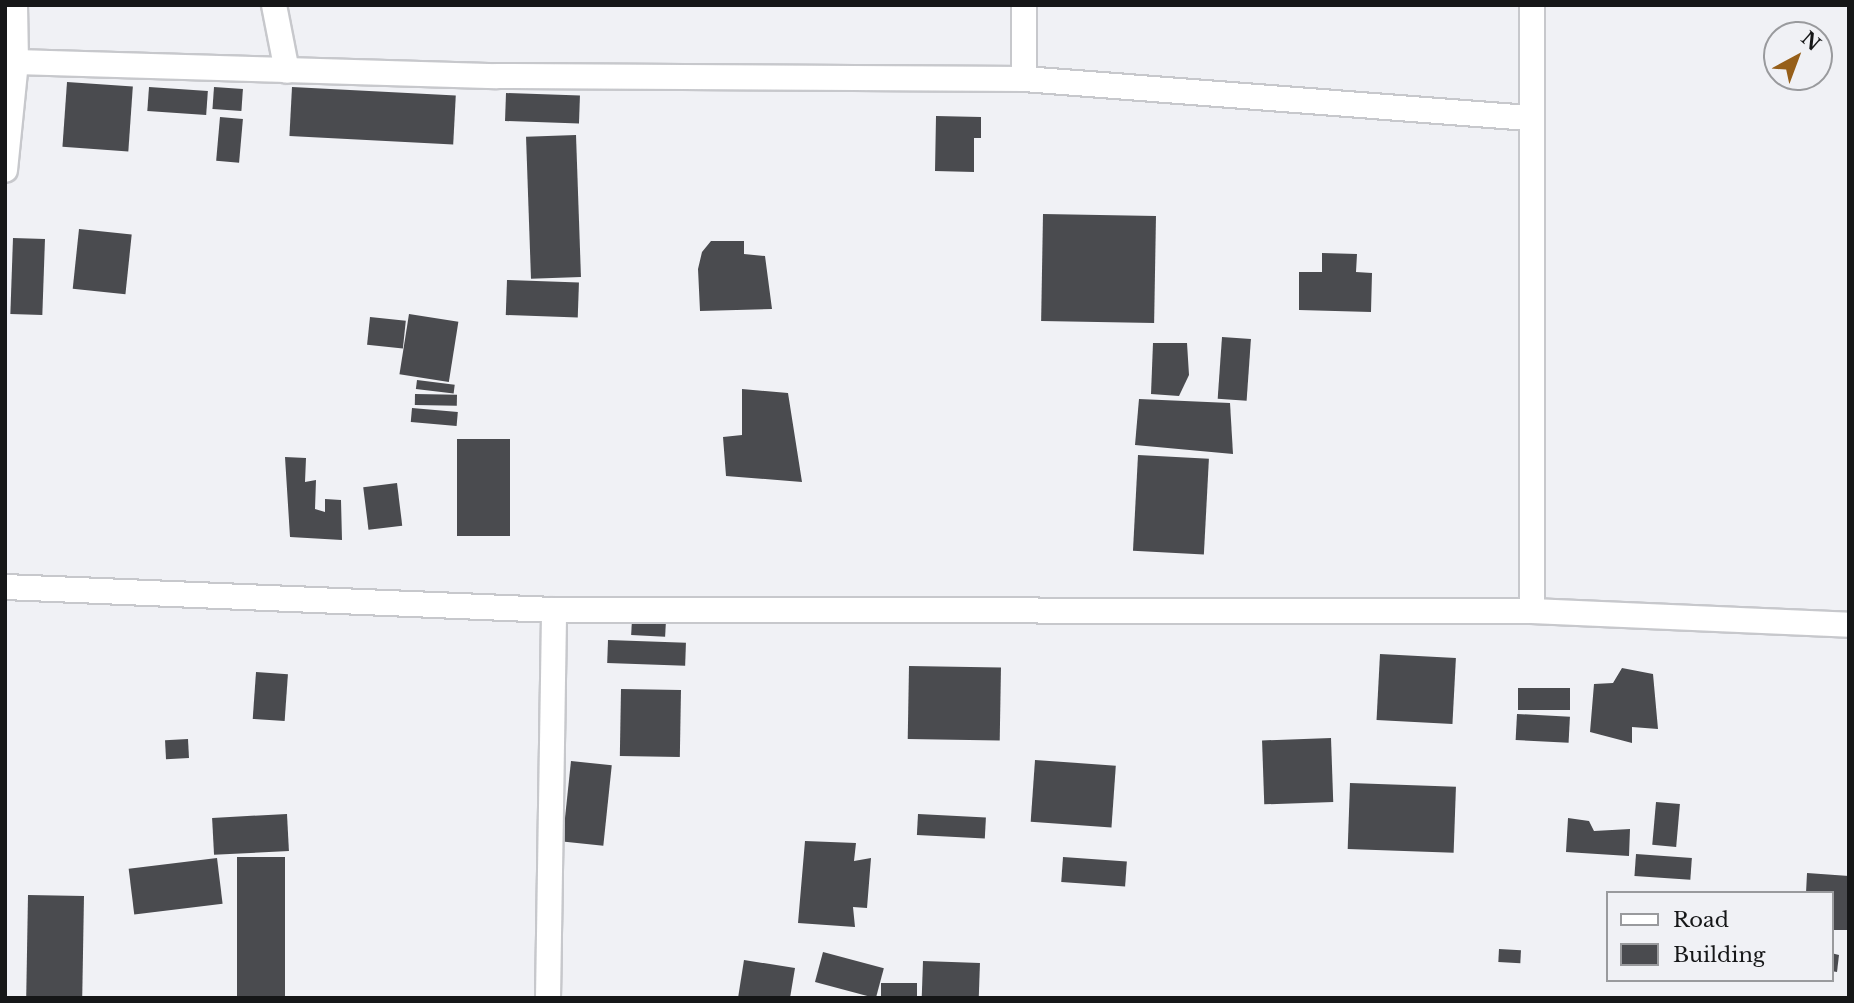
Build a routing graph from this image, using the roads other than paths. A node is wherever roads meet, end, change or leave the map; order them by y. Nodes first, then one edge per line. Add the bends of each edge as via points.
1 (15, 5) edge
2 (274, 5) edge
3 (1024, 5) edge
4 (1532, 5) edge
5 (16, 62) junction
6 (286, 71) junction
7 (1024, 79) junction
8 (1529, 118) junction
9 (5, 170) edge
10 (5, 587) edge
11 (554, 610) junction
12 (1532, 611) junction
13 (1849, 625) edge
14 (548, 998) edge

1 - 5 street
2 - 6 street
3 - 7 street
4 - 8 street
5 - 6 street
5 - 9 street
6 - 7 street
7 - 8 street
8 - 12 street
10 - 11 street
11 - 12 street
11 - 14 street
12 - 13 street

